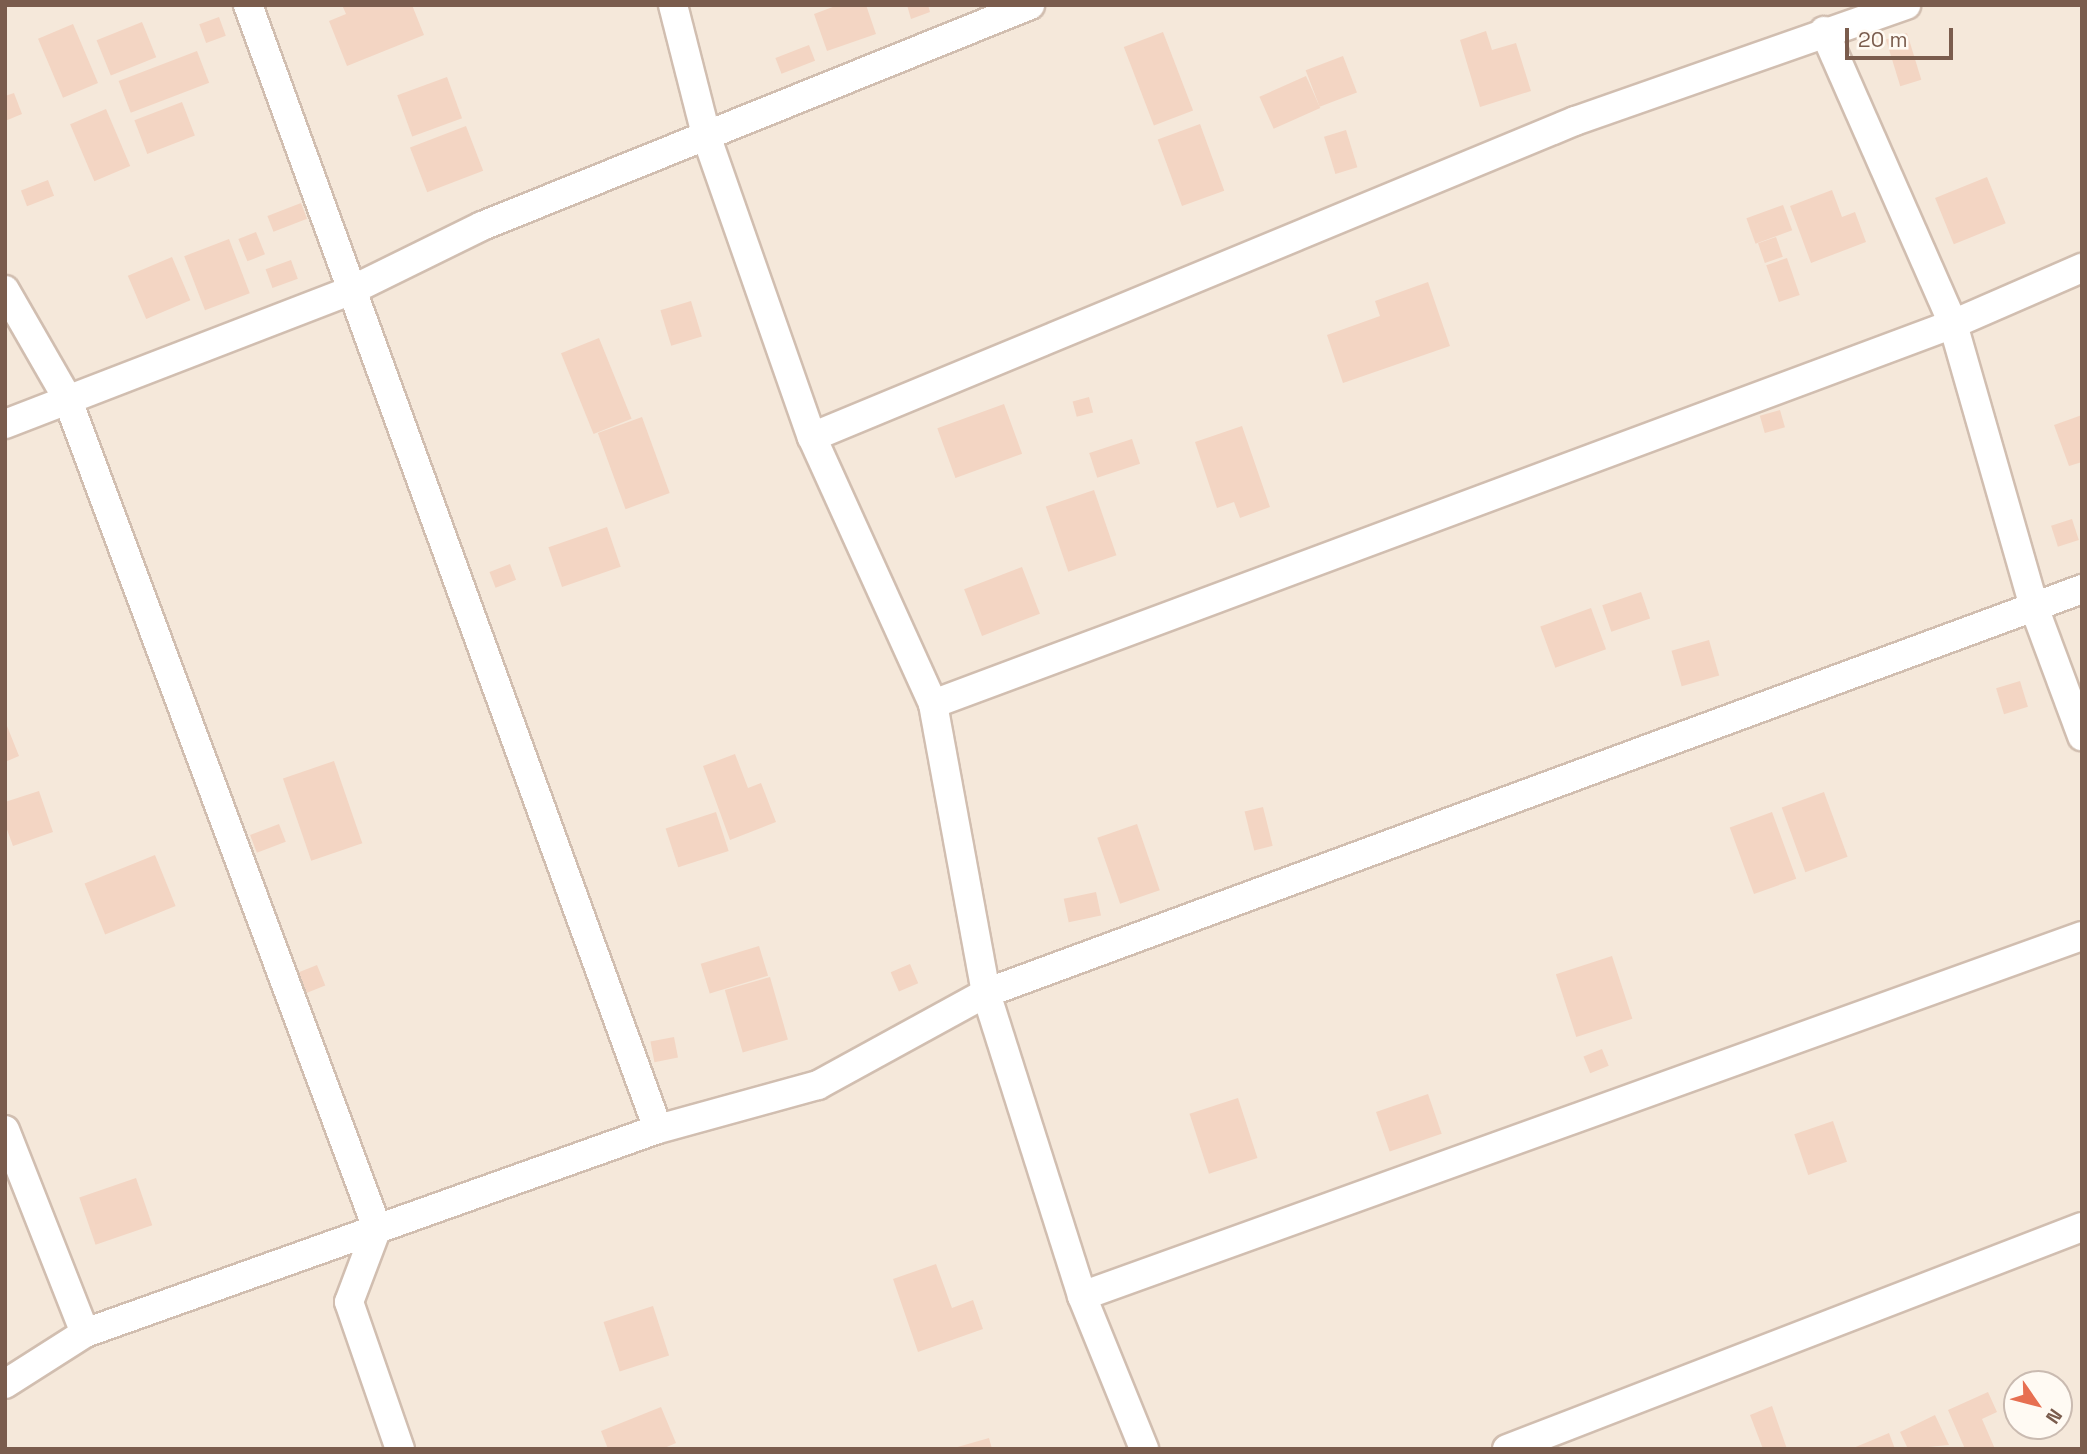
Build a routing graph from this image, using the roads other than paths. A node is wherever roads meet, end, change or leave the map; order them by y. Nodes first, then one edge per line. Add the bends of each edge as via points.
1 (248, 5) edge
2 (673, 5) edge
3 (1030, 5) edge
4 (1906, 5) edge
5 (1824, 31) junction
6 (707, 138) junction
7 (2082, 268) edge
8 (5, 290) edge
9 (350, 292) junction
10 (1953, 324) junction
11 (67, 398) junction
12 (5, 424) edge
13 (812, 437) junction
14 (2082, 589) edge
15 (2034, 607) junction
16 (933, 704) junction
17 (2082, 736) edge
18 (2082, 936) edge
19 (986, 993) junction
20 (658, 1129) junction
21 (5, 1130) edge
22 (2082, 1227) edge
23 (377, 1228) junction
24 (1083, 1296) junction
25 (85, 1333) junction
26 (5, 1384) edge
27 (400, 1449) edge
28 (1144, 1449) edge
29 (1507, 1449) edge

1 - 9 street
2 - 6 street
3 - 6 street
4 - 5 street
5 - 10 street
5 - 13 street via 1574,121
6 - 9 street via 482,226
6 - 13 street
7 - 10 street
8 - 11 street
9 - 11 street
9 - 20 street
10 - 15 street
10 - 16 street
11 - 12 street
11 - 23 street
13 - 16 street
14 - 15 street
15 - 17 street
15 - 19 street
16 - 19 street
18 - 24 street
19 - 20 street via 818,1085
19 - 24 street
20 - 23 street
21 - 25 street
22 - 29 street
23 - 25 street
23 - 27 street via 349,1302
24 - 28 street
25 - 26 street

